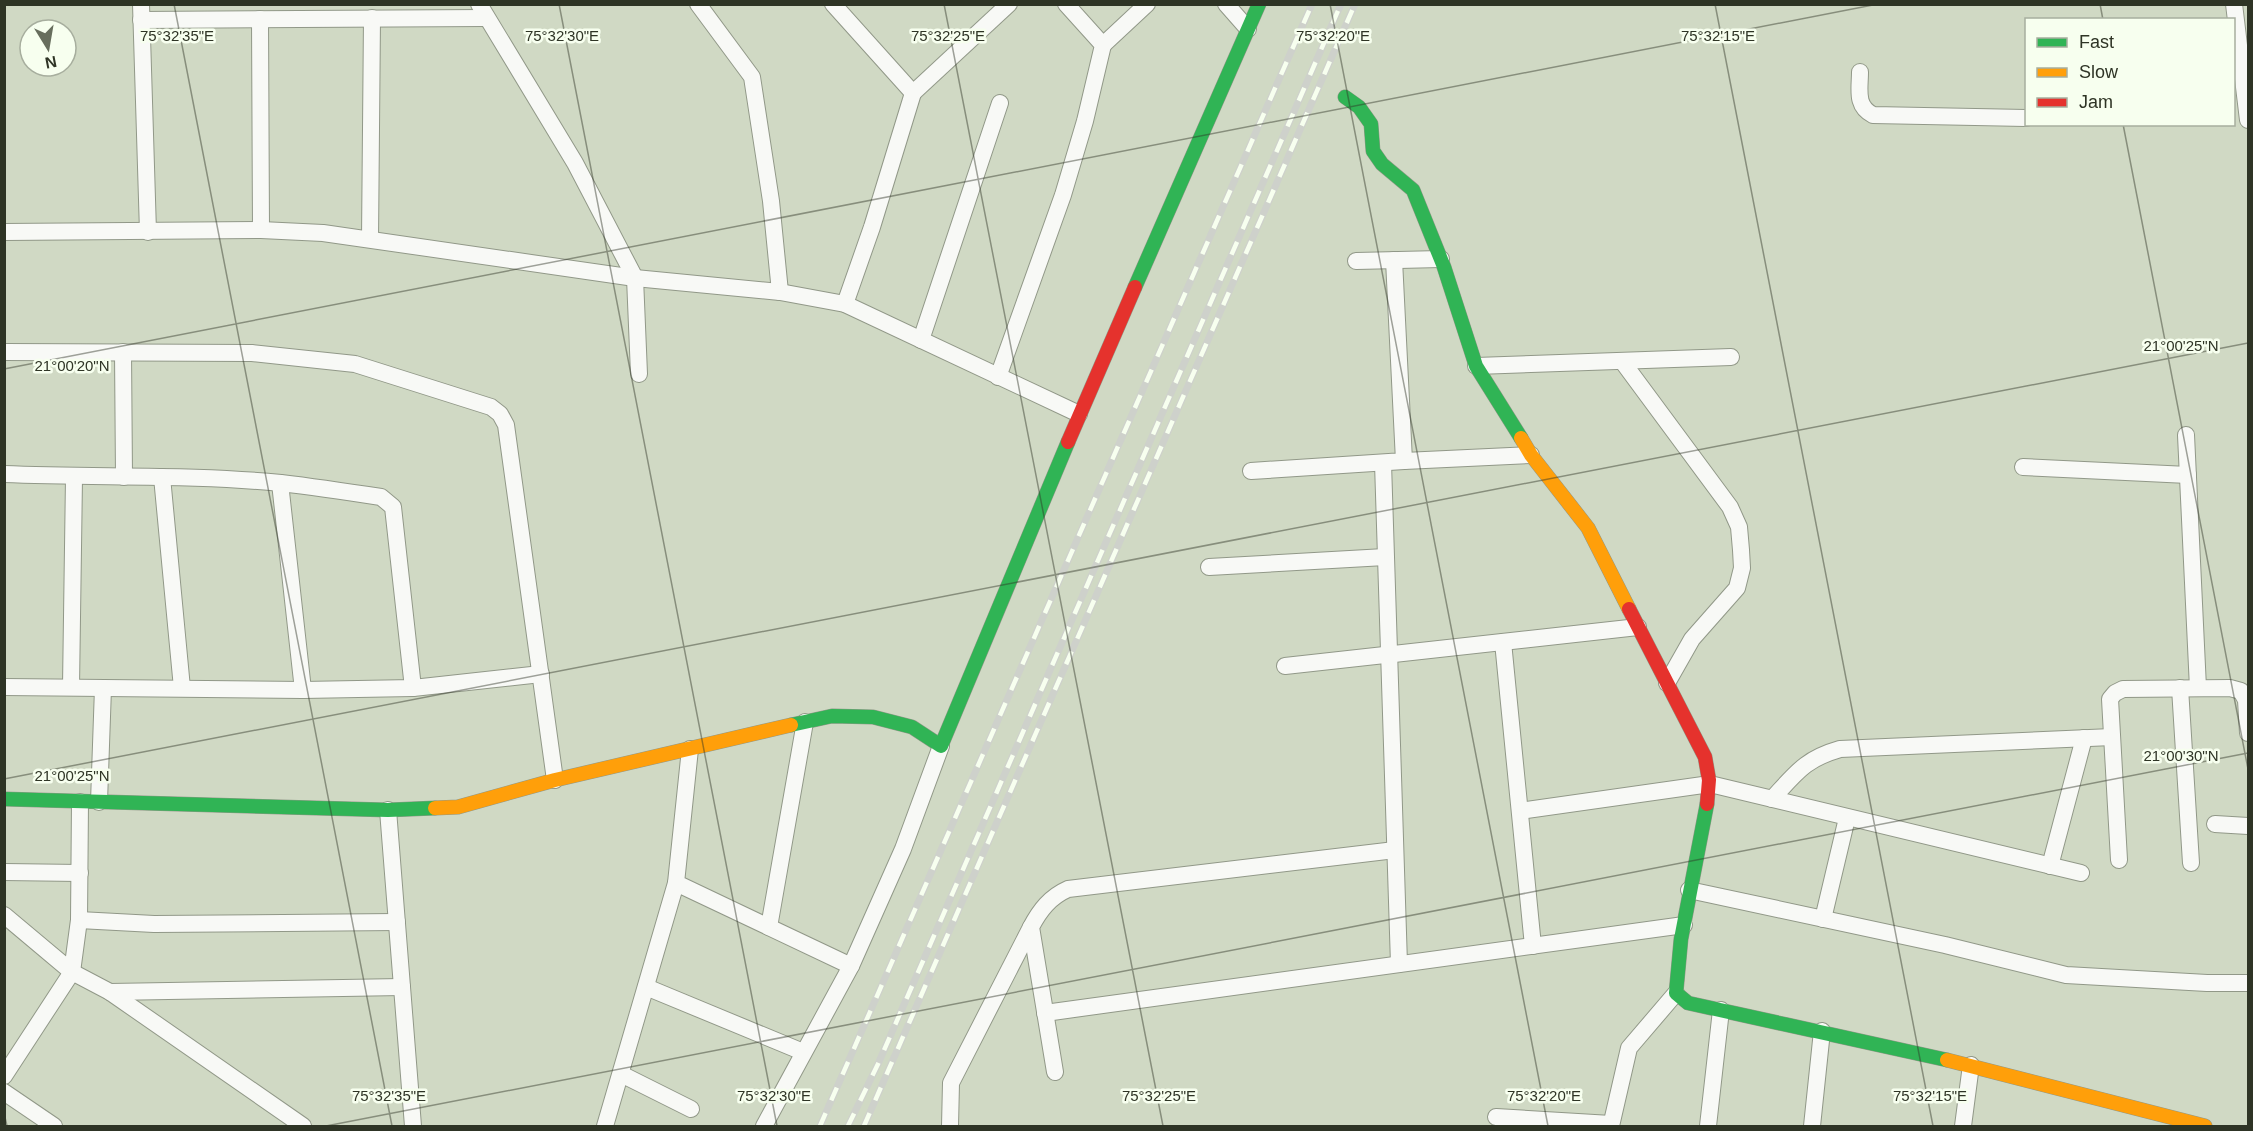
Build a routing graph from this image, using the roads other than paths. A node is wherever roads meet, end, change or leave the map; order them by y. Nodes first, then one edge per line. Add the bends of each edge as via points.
1 (698, 4) edge
2 (832, 4) edge
3 (1008, 4) edge
4 (1066, 4) edge
5 (1147, 4) edge
6 (1226, 4) edge
7 (1259, 4) edge
8 (2234, 4) edge
9 (482, 11) edge
10 (141, 12) edge
11 (372, 18) junction
12 (260, 19) junction
13 (1248, 29) junction
14 (1103, 45) junction
15 (1860, 72) dead end
16 (913, 93) junction
17 (1345, 97) dead end
18 (2242, 97) edge
19 (1000, 103) dead end
20 (2025, 118) edge
21 (2248, 120) edge
22 (261, 230) junction
23 (4, 232) edge
24 (148, 232) junction
25 (370, 239) junction
26 (1441, 259) junction
27 (1394, 260) junction
28 (1356, 261) dead end
29 (634, 278) junction
30 (780, 292) junction
31 (844, 304) junction
32 (921, 340) junction
33 (4, 352) edge
34 (123, 352) junction
35 (1731, 357) dead end
36 (1622, 361) junction
37 (1476, 366) junction
38 (639, 374) dead end
39 (998, 377) junction
40 (1079, 414) junction
41 (2186, 435) dead end
42 (1531, 455) junction
43 (1404, 461) junction
44 (1383, 463) junction
45 (2024, 468) dead end
46 (1251, 471) dead end
47 (4, 474) edge
48 (2188, 475) junction
49 (74, 477) junction
50 (124, 477) junction
51 (162, 477) junction
52 (280, 483) junction
53 (1385, 557) junction
54 (1209, 567) dead end
55 (1638, 627) junction
56 (1503, 642) junction
57 (1390, 654) junction
58 (1285, 666) dead end
59 (541, 674) junction
60 (1667, 683) junction
61 (4, 687) edge
62 (71, 687) junction
63 (103, 688) junction
64 (182, 688) junction
65 (413, 688) junction
66 (2180, 688) junction
67 (2198, 688) junction
68 (303, 690) junction
69 (805, 722) junction
70 (2248, 733) edge
71 (2112, 737) junction
72 (2084, 738) junction
73 (941, 746) junction
74 (690, 749) junction
75 (555, 780) junction
76 (1710, 784) junction
77 (4, 799) edge
78 (1772, 800) junction
79 (80, 802) junction
80 (99, 802) junction
81 (388, 810) junction
82 (1520, 811) junction
83 (1847, 818) junction
84 (2215, 824) dead end
85 (2248, 826) edge
86 (1395, 850) junction
87 (2119, 860) dead end
88 (2191, 864) dead end
89 (2050, 866) junction
90 (4, 872) edge
91 (80, 873) junction
92 (2081, 873) dead end
93 (676, 883) junction
94 (1689, 890) junction
95 (4, 915) edge
96 (1823, 919) junction
97 (80, 920) junction
98 (397, 922) junction
99 (1684, 925) junction
100 (769, 927) junction
101 (1031, 927) junction
102 (1533, 946) junction
103 (1399, 964) junction
104 (851, 966) junction
105 (72, 972) junction
106 (2248, 983) edge
107 (402, 987) junction
108 (646, 987) junction
109 (110, 992) junction
110 (1676, 993) junction
111 (1721, 1010) junction
112 (1046, 1012) junction
113 (1822, 1030) junction
114 (804, 1052) junction
115 (1971, 1065) junction
116 (1055, 1072) dead end
117 (621, 1074) junction
118 (4, 1076) edge
119 (4, 1092) edge
120 (691, 1109) dead end
121 (1496, 1117) dead end
122 (1611, 1125) edge
123 (54, 1126) edge
124 (303, 1126) edge
125 (413, 1126) edge
126 (606, 1126) edge
127 (764, 1126) edge
128 (950, 1126) edge
129 (1708, 1126) edge
130 (1812, 1126) edge
131 (1963, 1126) edge
132 (2205, 1126) edge

1 - 30 street via 752,77
2 - 16 street
3 - 16 street
4 - 14 street
5 - 14 street
6 - 13 street
7 - 13 street
8 - 18 street
9 - 11 street
9 - 29 street via 575,163
10 - 12 street
10 - 24 street
11 - 12 street
11 - 25 street
12 - 22 street
13 - 40 street
14 - 39 street via 1063,195
15 - 20 street via 1859,101 1873,115
16 - 31 street
17 - 26 street via 1359,107 1371,124 1373,151 1382,164 1413,190
18 - 21 street
19 - 32 street
22 - 24 street
22 - 25 street
23 - 24 street
25 - 29 street
26 - 27 street
26 - 37 street
27 - 28 street
27 - 43 street
29 - 30 street
29 - 38 street
30 - 31 street
31 - 32 street
32 - 39 street
33 - 34 street
34 - 50 street
34 - 59 street via 252,354 355,364 491,407 501,414 506,425
35 - 36 street
36 - 37 street
36 - 60 street via 1730,507 1739,527 1742,568 1737,588 1692,639
37 - 42 street
39 - 40 street
40 - 73 street
41 - 48 street
42 - 43 street
42 - 55 street via 1588,528
43 - 44 street
44 - 46 street
44 - 53 street
45 - 48 street
47 - 49 street
48 - 67 street
49 - 50 street
49 - 62 street
50 - 51 street
51 - 52 street
51 - 64 street
52 - 65 street via 381,497 393,507
52 - 68 street
53 - 54 street
53 - 57 street
55 - 56 street
55 - 60 street
56 - 57 street
56 - 82 street
57 - 58 street
57 - 86 street
59 - 65 street
59 - 75 street
60 - 76 street via 1705,757
61 - 62 street
62 - 63 street
63 - 64 street
63 - 80 street
64 - 68 street
65 - 68 street
66 - 67 street
66 - 71 street via 2123,689 2115,693 2110,699
66 - 88 street
67 - 70 street via 2241,691 2246,700
69 - 73 street via 832,716 873,717 912,727
69 - 74 street
69 - 100 street
71 - 72 street
71 - 87 street
72 - 78 street via 1840,749 1804,764
72 - 89 street
73 - 104 street via 903,849
74 - 75 street
74 - 93 street
75 - 81 street via 458,807
76 - 78 street
76 - 82 street
76 - 94 street
77 - 79 street
78 - 83 street
79 - 80 street
79 - 91 street
80 - 81 street
81 - 98 street
82 - 102 street
83 - 89 street
83 - 96 street
84 - 85 street
86 - 101 street via 1068,890 1049,901
86 - 103 street
89 - 92 street
90 - 91 street
91 - 97 street
93 - 100 street
93 - 108 street
94 - 96 street
94 - 99 street
95 - 105 street
96 - 106 street via 2066,975
97 - 98 street via 154,924
97 - 105 street
98 - 107 street
99 - 102 street
99 - 110 street
100 - 104 street
101 - 112 street
101 - 128 street via 951,1083
102 - 103 street
103 - 112 street
104 - 114 street
105 - 109 street
105 - 118 street
107 - 109 street
107 - 125 street
108 - 114 street
108 - 117 street
109 - 124 street
110 - 111 street via 1688,1004
110 - 122 street via 1629,1048
111 - 113 street
111 - 129 street
112 - 116 street
113 - 115 street
113 - 130 street
114 - 127 street
115 - 131 street
115 - 132 street
117 - 120 street
117 - 126 street
119 - 123 street
121 - 122 street

